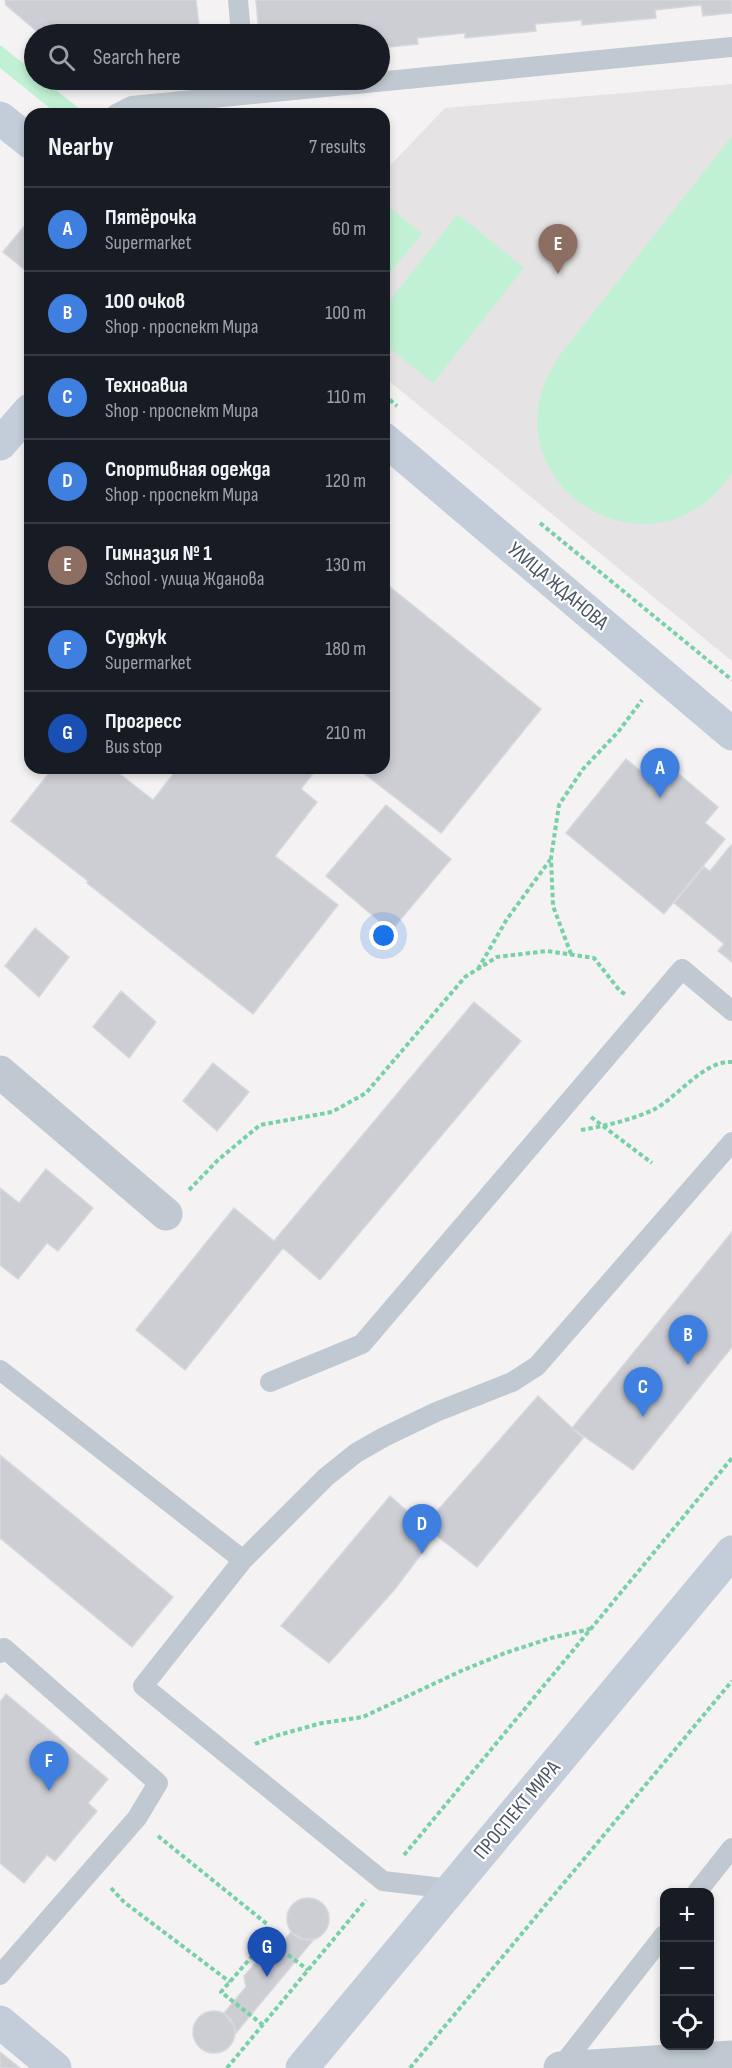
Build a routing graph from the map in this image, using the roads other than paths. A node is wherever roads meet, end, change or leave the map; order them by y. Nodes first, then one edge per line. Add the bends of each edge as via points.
1 (238, 0) edge
2 (240, 24) edge
3 (732, 47) edge
4 (390, 75) edge
5 (228, 90) edge
6 (128, 108) edge
7 (0, 118) edge
8 (24, 137) edge
9 (24, 417) edge
10 (0, 444) edge
11 (390, 444) edge
12 (732, 734) edge
13 (732, 1011) edge
14 (0, 1072) edge
15 (732, 1142) edge
16 (166, 1214) road end
17 (0, 1370) edge
18 (270, 1382) dead end
19 (732, 1552) edge
20 (243, 1560) junction
21 (0, 1653) edge
22 (732, 1848) edge
23 (701, 1888) edge
24 (451, 1889) junction
25 (660, 1940) edge
26 (0, 1975) edge
27 (0, 2022) edge
28 (732, 2057) edge
29 (55, 2068) edge
30 (302, 2068) edge
31 (560, 2068) edge

1 - 2 lane
3 - 4 lane
5 - 6 lane
7 - 8 main road
9 - 10 main road
11 - 12 main road, УЛИЦА ЖДАНОВА
13 - 18 lane via 682,969 362,1344
14 - 16 street
15 - 20 lane via 537,1366 512,1382 412,1422 356,1453 326,1477
17 - 20 lane
19 - 24 main road, ПРОСПЕКТ МИРА
20 - 24 lane via 143,1686 383,1881
21 - 26 lane via 4,1648 158,1783 137,1818
22 - 23 lane
24 - 30 main road, ПРОСПЕКТ МИРА
25 - 31 lane
27 - 29 main road
28 - 31 street

